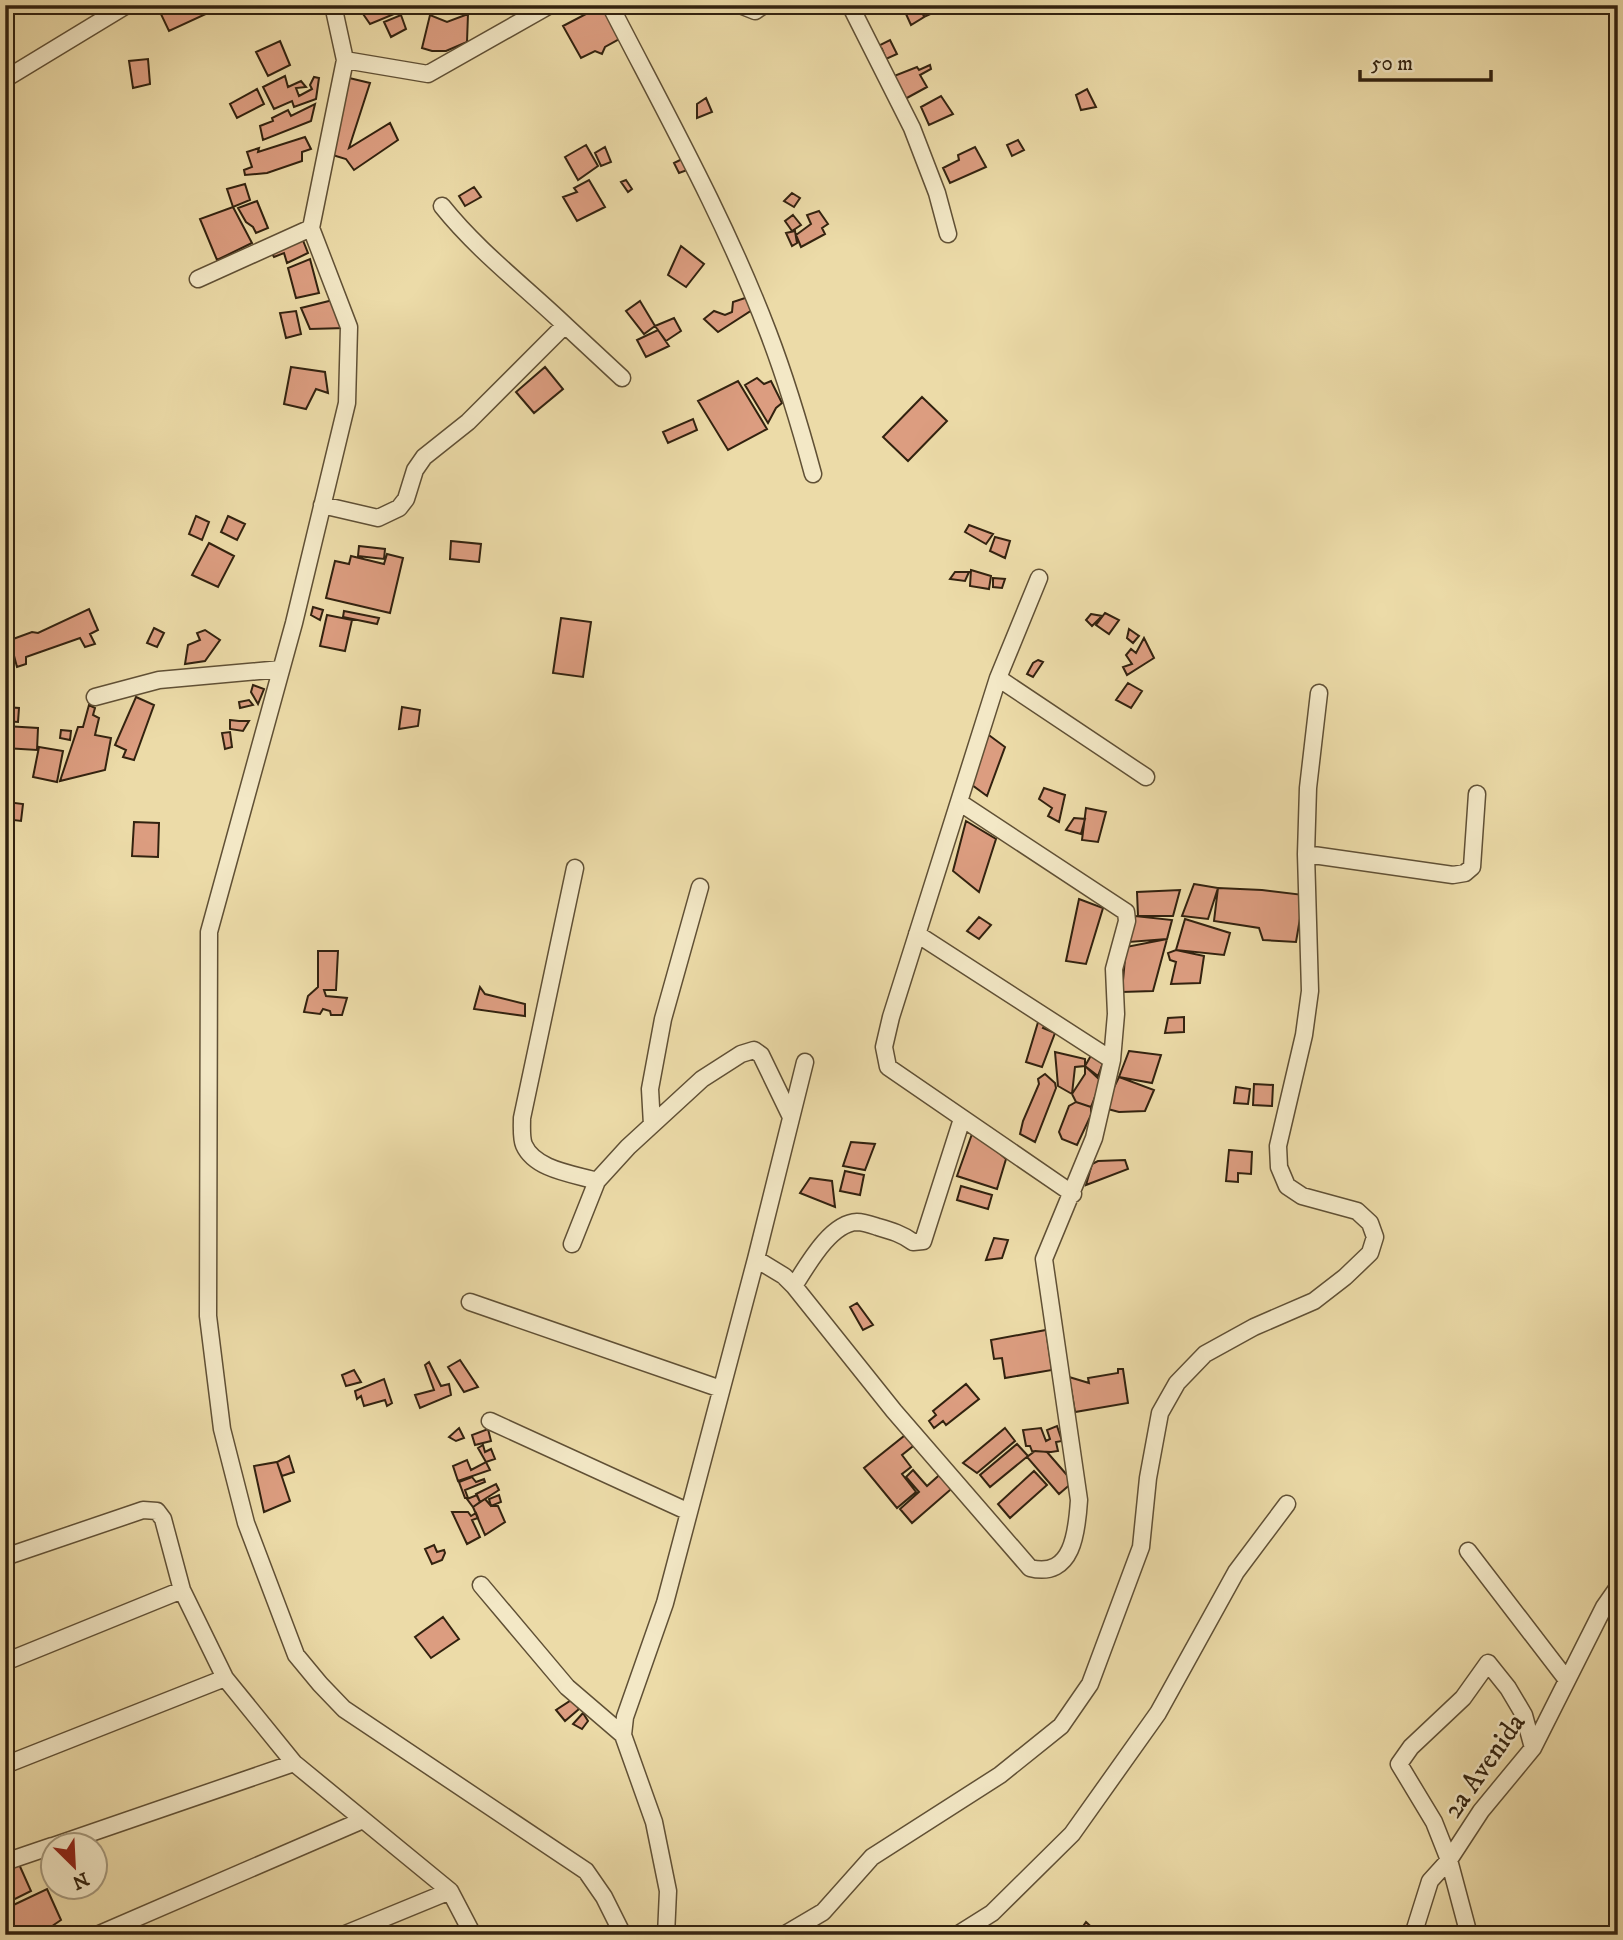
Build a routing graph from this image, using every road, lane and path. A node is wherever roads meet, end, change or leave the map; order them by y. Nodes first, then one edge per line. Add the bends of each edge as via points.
1 (127, 5) edge
2 (333, 5) edge
3 (550, 5) edge
4 (610, 5) edge
5 (740, 5) edge
6 (764, 5) edge
7 (850, 5) edge
8 (345, 60) junction
9 (5, 68) edge
10 (442, 206) dead end
11 (312, 228) junction
12 (948, 234) dead end
13 (198, 279) dead end
14 (565, 325) junction
15 (622, 378) dead end
16 (813, 474) dead end
17 (322, 505) junction
18 (1039, 578) dead end
19 (281, 670) junction
20 (998, 678) junction
21 (1319, 693) dead end
22 (95, 697) dead end
23 (1146, 777) dead end
24 (1477, 794) dead end
25 (959, 802) junction
26 (1306, 854) junction
27 (575, 868) dead end
28 (701, 887) dead end
29 (917, 934) junction
30 (1112, 1060) junction
31 (805, 1062) dead end
32 (791, 1117) junction
33 (962, 1119) junction
34 (652, 1125) junction
35 (597, 1181) junction
36 (1073, 1194) junction
37 (572, 1244) dead end
38 (756, 1259) junction
39 (794, 1286) junction
40 (470, 1302) dead end
41 (721, 1389) junction
42 (490, 1421) dead end
43 (1287, 1504) dead end
44 (689, 1512) junction
45 (1468, 1551) dead end
46 (5, 1558) edge
47 (481, 1585) dead end
48 (1618, 1587) edge
49 (182, 1590) junction
50 (5, 1662) edge
51 (225, 1678) junction
52 (1567, 1680) junction
53 (623, 1735) junction
54 (1533, 1748) junction
55 (294, 1763) junction
56 (5, 1765) edge
57 (363, 1820) junction
58 (94, 1832) edge
59 (38, 1851) edge
60 (1449, 1860) junction
61 (5, 1862) edge
62 (450, 1891) junction
63 (97, 1935) edge
64 (343, 1935) edge
65 (472, 1935) edge
66 (623, 1935) edge
67 (666, 1935) edge
68 (784, 1935) edge
69 (957, 1935) edge
70 (1413, 1935) edge
71 (1469, 1935) edge

1 - 9 street via 10,76
2 - 8 street
3 - 8 street via 428,74
4 - 16 street via 707,194 762,318
5 - 6 street via 755,11
7 - 12 street via 912,128
8 - 11 street
10 - 14 street via 484,253
11 - 13 street
11 - 17 street via 349,327 347,403
14 - 15 street
14 - 17 street via 468,422 424,457 399,508 378,518
17 - 19 street
18 - 20 street
19 - 22 street via 159,680
19 - 66 street via 209,932 208,1316 222,1429 246,1523 296,1655 320,1684 344,1710 586,1871
20 - 23 street
20 - 25 street
21 - 26 street
24 - 26 street via 1472,867 1465,873
25 - 29 street
25 - 30 street via 1126,912 1114,969
26 - 68 street via 1310,991 1278,1146 1279,1167 1287,1186 1301,1196 1357,1211 1370,1223 1375,1237 1370,1253 1314,1301 1205,1354 1177,1383 1160,1413 1141,1547 1090,1684 1061,1726 1000,1775 872,1857 823,1912
27 - 35 street via 522,1118 523,1143 542,1164
28 - 34 street via 663,1019 650,1089
29 - 30 street
29 - 33 street via 884,1047 888,1067
30 - 36 street via 1094,1138
31 - 32 street
32 - 34 street via 761,1055 754,1050 702,1079
32 - 38 street
33 - 36 street
33 - 39 street via 923,1241 913,1242 900,1233 860,1222 848,1223 819,1248
34 - 35 street
35 - 37 street
36 - 39 street via 1044,1259 1079,1500 1077,1528 1067,1555 1057,1567 1044,1572 1030,1568 894,1411
38 - 39 street
38 - 41 street
40 - 41 street
41 - 44 street
42 - 44 street
43 - 69 street via 1236,1573 1158,1713 1072,1834 992,1913
44 - 53 street via 666,1603 625,1717
45 - 52 street
46 - 49 street via 153,1509 163,1519
47 - 53 street via 567,1687
48 - 52 street, 2a Avenida
49 - 50 street
49 - 51 street
51 - 55 street
51 - 56 street
52 - 54 street, 2a Avenida
53 - 67 street via 654,1822 668,1891
54 - 60 street, 2a Avenida via 1481,1811
54 - 60 street via 1524,1715 1488,1663 1463,1699 1411,1747 1399,1764 1434,1822
55 - 57 street
55 - 58 street
57 - 62 street
57 - 63 street
59 - 61 street
60 - 70 street, 2a Avenida via 1430,1881
60 - 71 street
62 - 64 street
62 - 65 street

